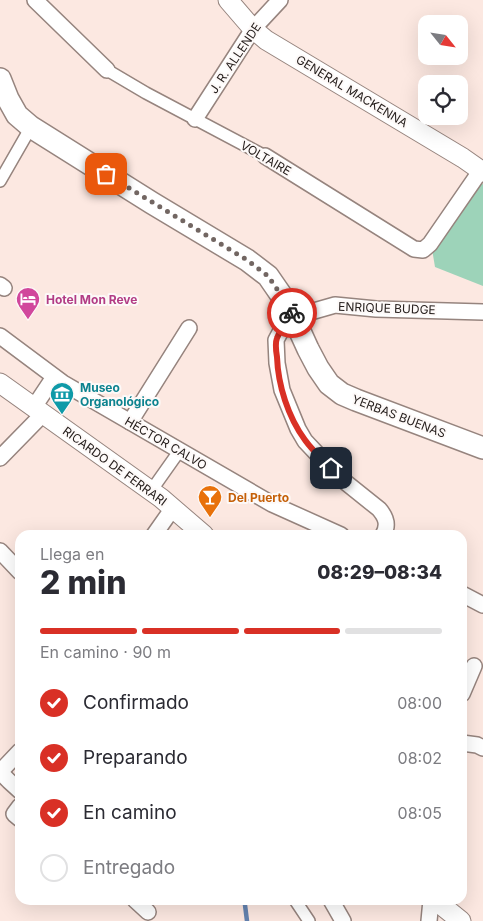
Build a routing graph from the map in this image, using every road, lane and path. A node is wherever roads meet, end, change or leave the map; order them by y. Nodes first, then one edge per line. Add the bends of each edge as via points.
1 (35, 0) edge
2 (228, 0) edge
3 (280, 0) edge
4 (253, 29) junction
5 (107, 70) joint
6 (0, 79) edge
7 (195, 119) junction
8 (31, 127) junction
9 (265, 156) joint
10 (482, 171) edge
11 (0, 180) edge
12 (483, 312) edge
13 (293, 317) junction
14 (189, 328) dead end
15 (0, 336) edge
16 (54, 377) junction
17 (0, 383) edge
18 (39, 410) junction
19 (130, 422) junction
20 (483, 448) edge
21 (180, 450) junction
22 (0, 458) edge
23 (151, 490) junction
24 (172, 508) junction
25 (157, 530) edge
26 (198, 530) edge
27 (330, 530) edge
28 (385, 530) edge
29 (0, 551) edge
30 (15, 567) edge
31 (467, 597) edge
32 (483, 605) edge
33 (473, 665) edge
34 (467, 681) edge
35 (467, 744) edge
36 (483, 748) edge
37 (15, 756) edge
38 (0, 772) edge
39 (15, 787) edge
40 (140, 905) edge
41 (298, 905) edge
42 (334, 905) edge
43 (432, 905) edge
44 (440, 905) edge
45 (148, 912) dead end
46 (309, 921) edge
47 (343, 921) edge
48 (429, 921) edge
49 (461, 921) edge

1 - 5 street, VOLTAIRE
2 - 4 street, GENERAL MACKENNA
3 - 4 street, J. R. ALLENDE
4 - 7 street, J. R. ALLENDE
4 - 10 street, GENERAL MACKENNA
5 - 7 street, VOLTAIRE
6 - 8 main road, YERBAS BUENAS via 17,115
7 - 9 street, VOLTAIRE
8 - 11 street
8 - 13 main road, YERBAS BUENAS via 247,260 268,276
9 - 10 street, VOLTAIRE via 414,249 423,250
12 - 13 street, ENRIQUE BUDGE via 335,305
13 - 20 main road, YERBAS BUENAS via 318,368 329,384 342,394
13 - 28 street via 276,340 282,390 292,416 305,440 322,459 384,515
14 - 19 street
15 - 16 street, HÉCTOR CALVO
16 - 18 street
16 - 19 street, HÉCTOR CALVO
17 - 18 street, RICARDO DE FERRARI
18 - 22 street
18 - 23 street, RICARDO DE FERRARI
19 - 21 street, HÉCTOR CALVO
21 - 23 street
21 - 27 street, HÉCTOR CALVO via 272,504
23 - 24 street, RICARDO DE FERRARI
24 - 25 street
24 - 26 street, RICARDO DE FERRARI
29 - 30 street
31 - 32 street
33 - 34 street
35 - 36 street
37 - 38 street
38 - 39 street
40 - 45 street
41 - 46 street
42 - 47 street
43 - 48 street
44 - 49 street

